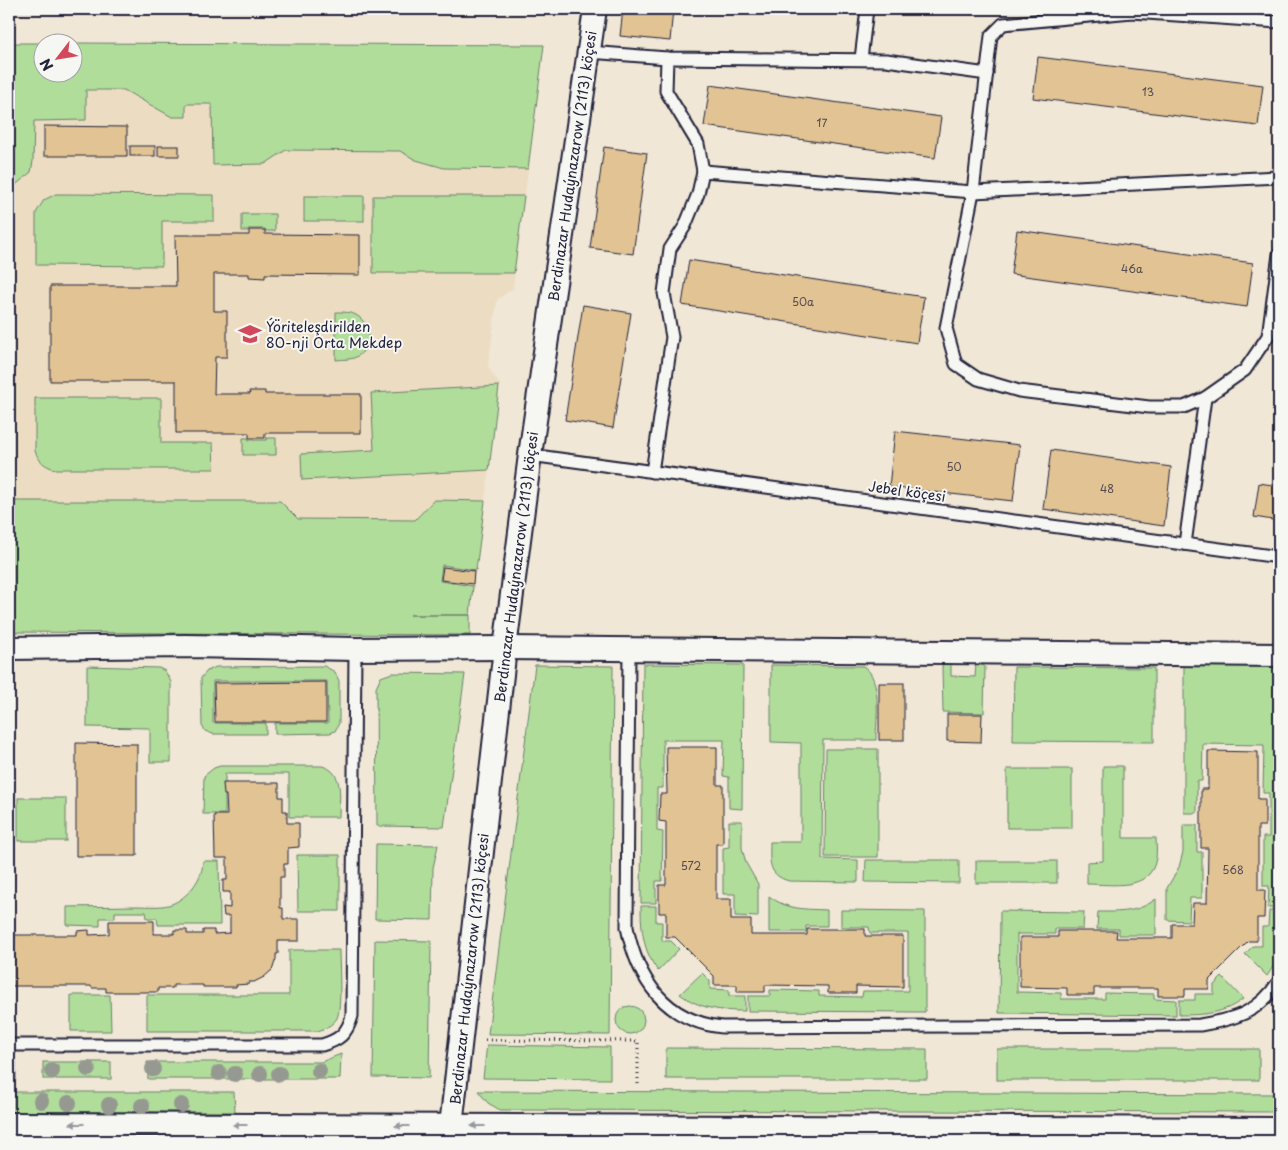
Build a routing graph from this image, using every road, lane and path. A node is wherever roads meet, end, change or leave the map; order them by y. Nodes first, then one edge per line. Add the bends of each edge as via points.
1 (594, 9) edge
2 (866, 9) edge
3 (1279, 22) edge
4 (589, 52) junction
5 (667, 58) junction
6 (861, 60) junction
7 (986, 74) junction
8 (703, 171) junction
9 (1279, 177) edge
10 (973, 192) junction
11 (1279, 256) edge
12 (1205, 398) junction
13 (530, 455) junction
14 (652, 472) junction
15 (1185, 544) junction
16 (1279, 557) edge
17 (9, 648) edge
18 (505, 648) junction
19 (355, 649) junction
20 (629, 649) junction
21 (1279, 655) edge
22 (1279, 981) edge
23 (484, 1040) dead end
24 (9, 1045) edge
25 (638, 1085) dead end
26 (9, 1124) edge
27 (451, 1126) junction
28 (1279, 1129) edge

1 - 4 street, Berdinazar Hudaýnazarow (2113) köçesi
2 - 6 lane
3 - 7 lane via 1132,12 1003,24 991,36
4 - 5 lane
4 - 13 street, Berdinazar Hudaýnazarow (2113) köçesi
5 - 6 lane
5 - 8 lane via 666,91 698,144
6 - 7 lane via 886,60
7 - 10 lane
8 - 10 lane
8 - 14 lane via 685,226 670,249 664,292 672,337
9 - 10 lane
10 - 12 lane via 946,328 956,364 978,379 1019,391 1150,407 1184,407
11 - 12 lane via 1268,336 1245,370
12 - 15 lane
13 - 14 lane, Jebel köçesi
13 - 18 street, Berdinazar Hudaýnazarow (2113) köçesi
14 - 15 lane, Jebel köçesi
15 - 16 lane, Jebel köçesi
17 - 19 street via 186,646
18 - 19 street
18 - 20 street
18 - 27 street, Berdinazar Hudaýnazarow (2113) köçesi
19 - 24 lane via 352,1016 349,1027 336,1041 322,1045
20 - 21 street
20 - 22 lane via 628,926 634,956 647,982 680,1015 722,1028 1200,1025 1234,1019 1246,1013 1264,1000
23 - 25 path via 638,1041
27 -> 26 street
28 -> 27 street

